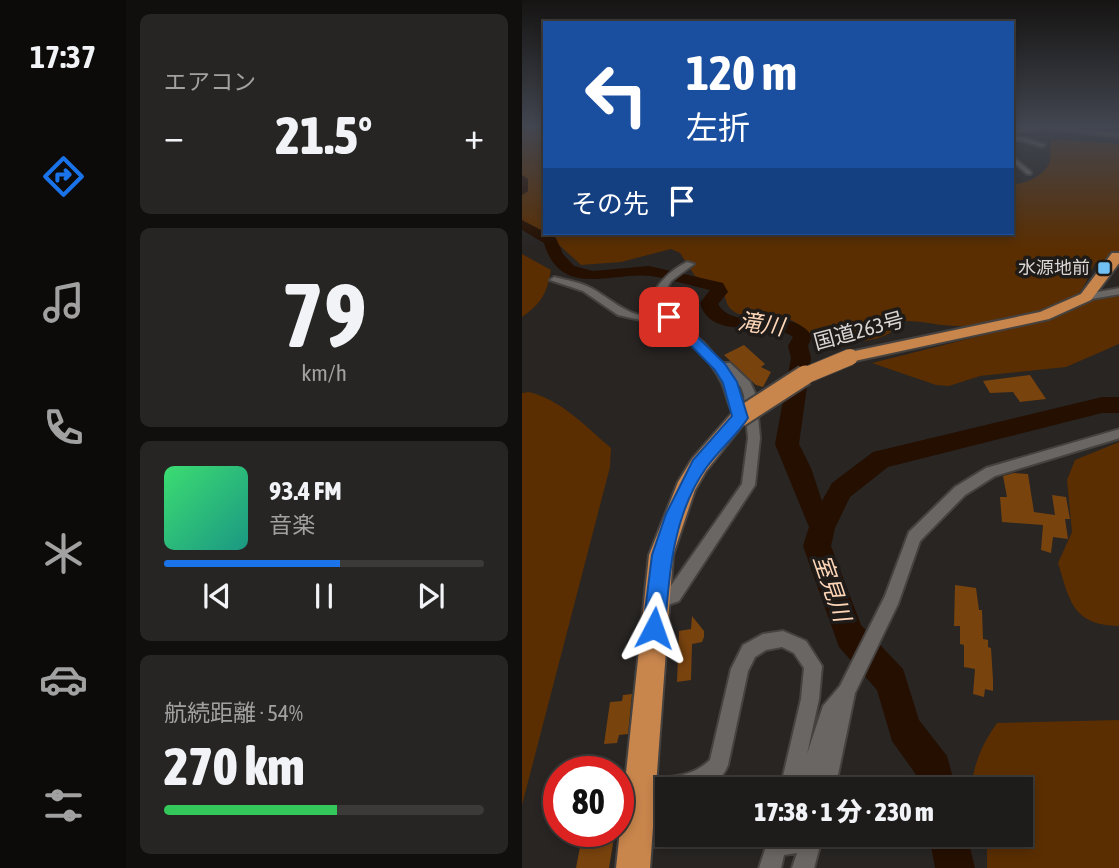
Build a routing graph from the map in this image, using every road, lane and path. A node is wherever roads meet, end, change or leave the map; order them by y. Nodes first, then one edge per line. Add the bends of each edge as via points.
1 (1023, 168) edge
2 (1029, 173) dead end
3 (1117, 256) dead end
4 (690, 264) dead end
5 (554, 280) dead end
6 (1119, 291) edge
7 (1086, 297) junction
8 (669, 317) junction
9 (850, 357) joint
10 (720, 367) junction
11 (740, 418) junction
12 (1119, 433) edge
13 (656, 602) junction
14 (846, 692) junction
15 (706, 777) edge
16 (793, 777) edge
17 (810, 777) edge
18 (828, 777) edge
19 (655, 790) edge
20 (639, 792) junction
21 (779, 847) edge
22 (809, 847) edge
23 (633, 868) edge
24 (770, 868) edge
25 (803, 868) edge

1 - 2 street
3 - 7 highway, 国道263号
4 - 8 street via 673,274 657,293 656,309
5 - 8 street via 586,289 621,313 654,320
6 - 7 street
7 - 9 highway, 国道263号 via 1044,316
8 - 10 street
9 - 11 highway, 国道263号, bridge via 782,386
10 - 11 street via 730,382
10 - 13 street via 733,370 750,395 754,438 748,485 673,596
11 - 13 highway, 国道263号 via 685,488 661,555
12 - 14 street via 991,472 941,507 914,537 892,599
13 - 20 highway, 国道263号
14 - 17 street via 829,712
14 - 18 street
15 - 16 street via 718,765 740,669 749,651 763,642 783,639 800,647 813,666
19 - 20 street
20 - 23 highway, 国道263号
21 - 24 street
22 - 25 street

